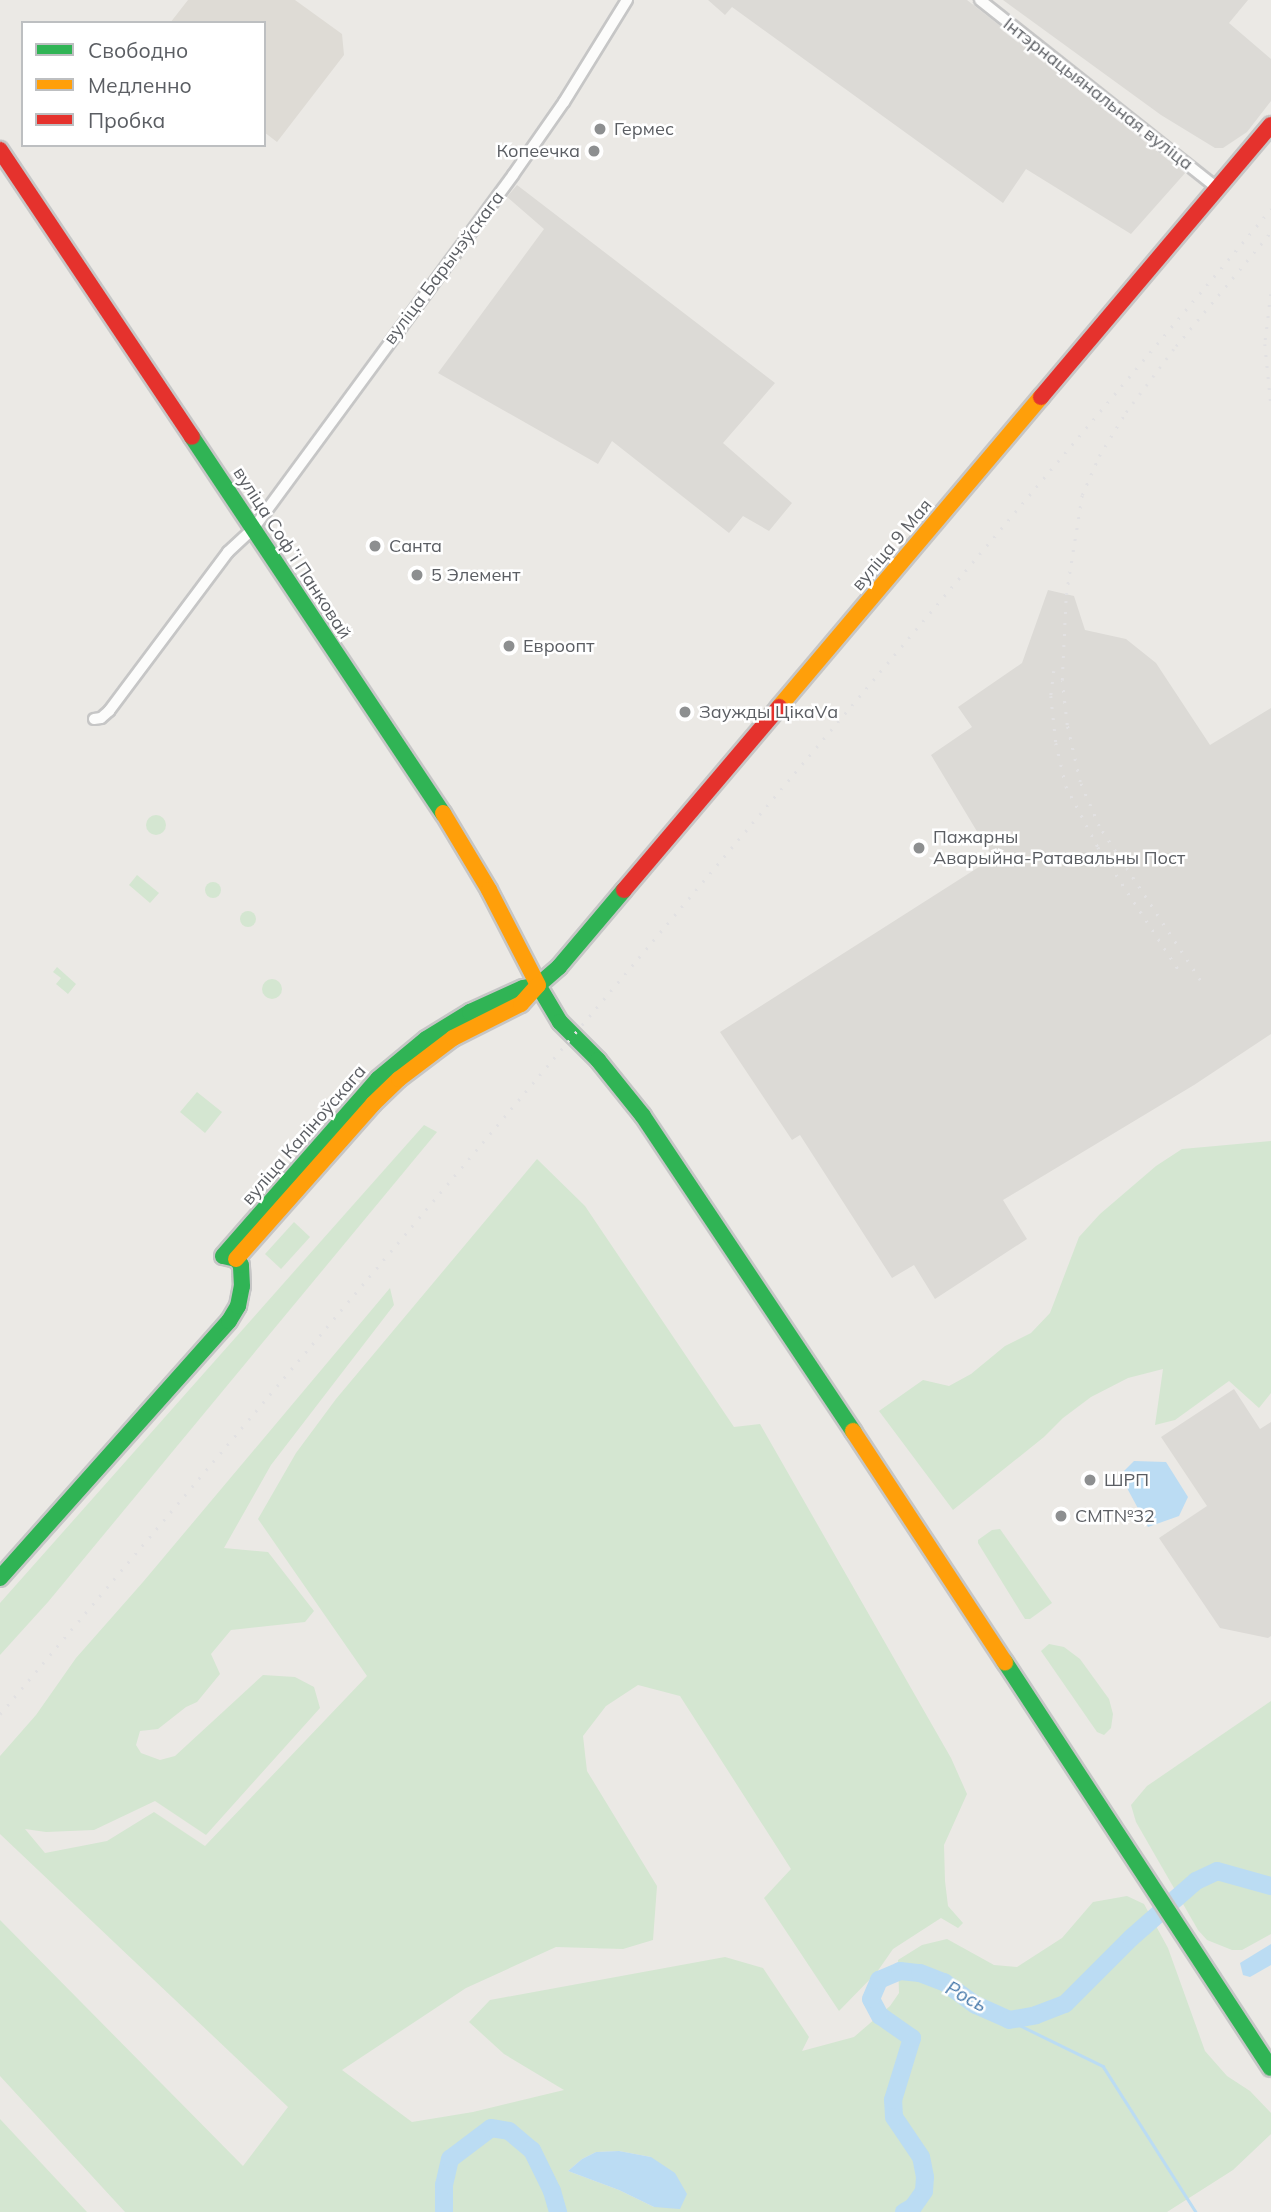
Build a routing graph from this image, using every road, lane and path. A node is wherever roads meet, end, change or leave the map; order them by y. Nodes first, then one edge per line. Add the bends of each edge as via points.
1 (627, 0) edge
2 (980, 0) edge
3 (1271, 125) edge
4 (0, 149) edge
5 (1216, 187) junction
6 (253, 529) junction
7 (94, 719) dead end
8 (538, 985) junction
9 (0, 1578) edge
10 (1271, 2068) edge

1 - 6 street, вуліца Барычэўскага via 513,175
2 - 5 street, Інтэрнацыянальная вуліца
3 - 5 main road, вуліца 9 Мая
4 - 6 main road, вуліца Софʼі Панковай
5 - 8 main road, вуліца 9 Мая via 559,967
6 - 7 street via 229,552 109,711
6 - 8 main road, вуліца Софʼі Панковай via 439,806
8 - 9 main road, вуліца Каліноўскага via 470,1012 426,1039 362,1095 230,1258 241,1265 242,1286 238,1307 229,1321
8 - 10 main road, вуліца Софʼі Панковай via 560,1021 606,1068 674,1162

